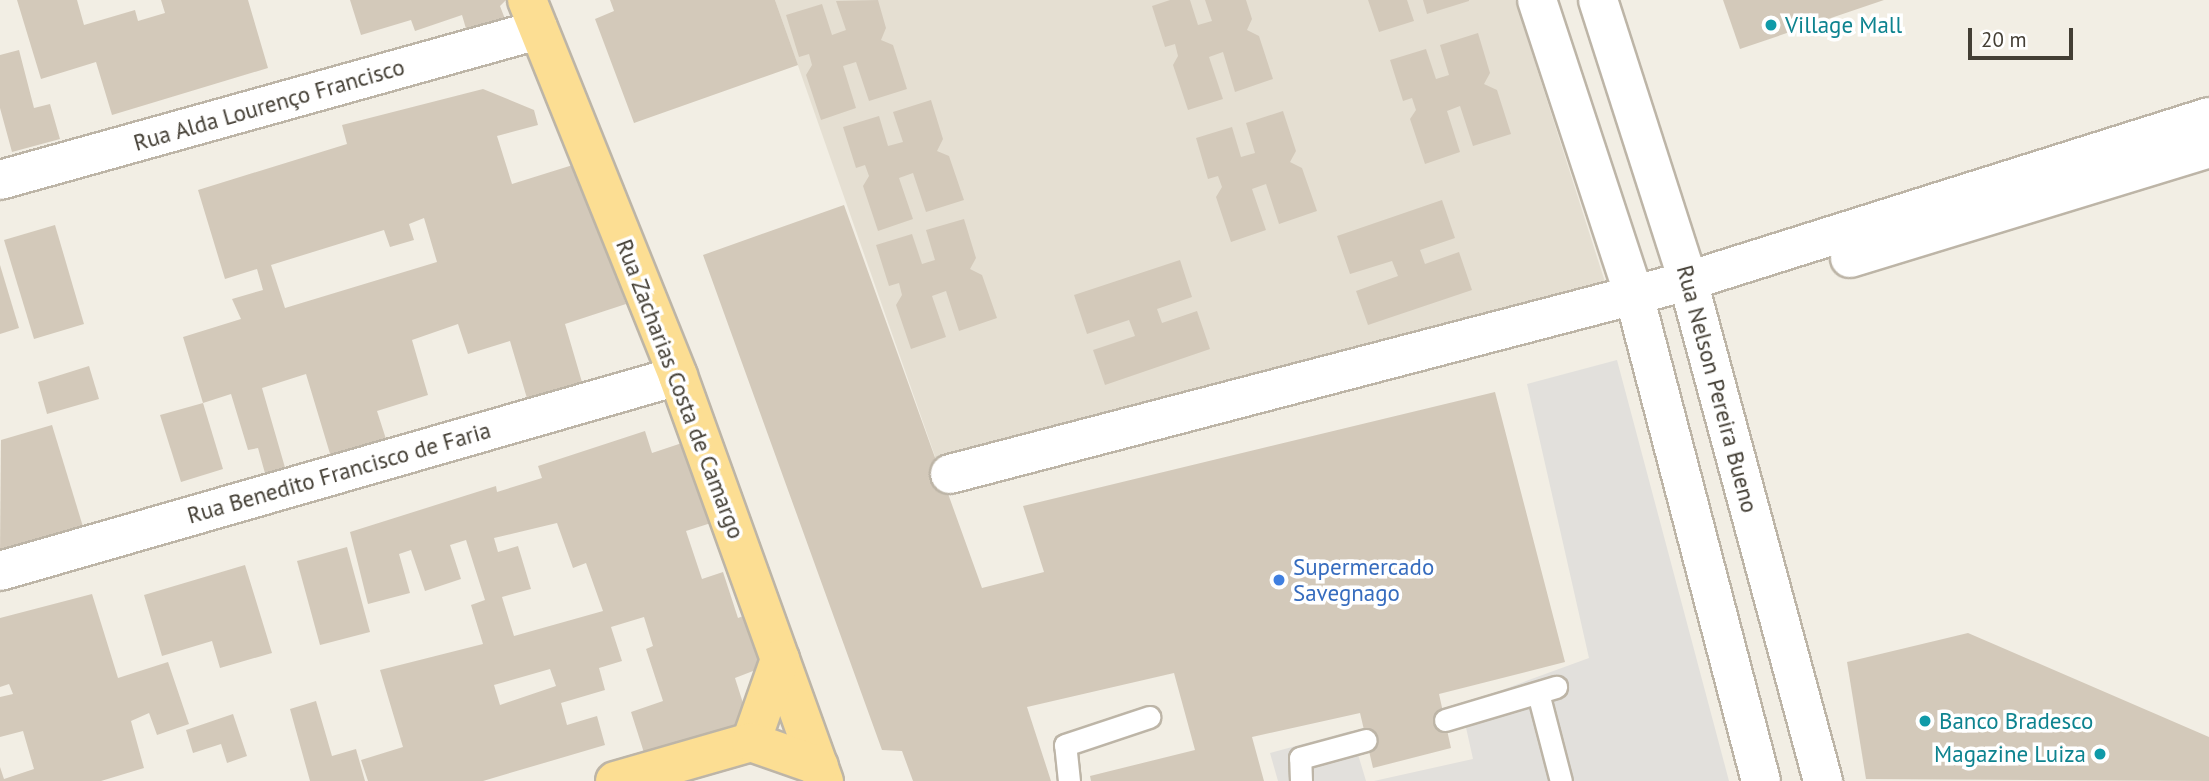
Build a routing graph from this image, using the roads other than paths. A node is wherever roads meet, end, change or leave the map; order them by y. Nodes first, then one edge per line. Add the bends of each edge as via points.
1 (1537, 0) edge
2 (1598, 0) edge
3 (533, 15) edge
4 (2209, 117) edge
5 (2209, 148) edge
6 (0, 180) edge
7 (1692, 294) junction
8 (1634, 295) junction
9 (678, 376) junction
10 (950, 474) dead end
11 (0, 572) edge
12 (780, 659) junction
13 (1149, 717) dead end
14 (1445, 720) dead end
15 (1366, 740) dead end
16 (751, 742) junction
17 (821, 773) edge
18 (615, 781) edge
19 (1069, 781) edge
20 (1301, 781) edge
21 (1560, 781) edge
22 (1761, 781) edge
23 (1823, 781) edge

1 - 8 street
2 - 7 street, Rua Nelson Pereira Bueno
3 - 6 street, Rua Alda Lourenço Francisco
3 - 9 main road, Rua Zacharias Costa de Camargo
4 - 7 street
5 - 7 street
7 - 8 street
7 - 23 street, Rua Nelson Pereira Bueno
8 - 10 street
8 - 22 street
9 - 11 street, Rua Benedito Francisco de Faria
9 - 12 main road, Rua Zacharias Costa de Camargo
12 - 16 main road
12 - 17 main road, Rua Zacharias Costa de Camargo
13 - 19 lane via 1065,745
14 - 21 lane via 1547,690
15 - 20 lane via 1300,758
16 - 17 main road
16 - 18 main road

